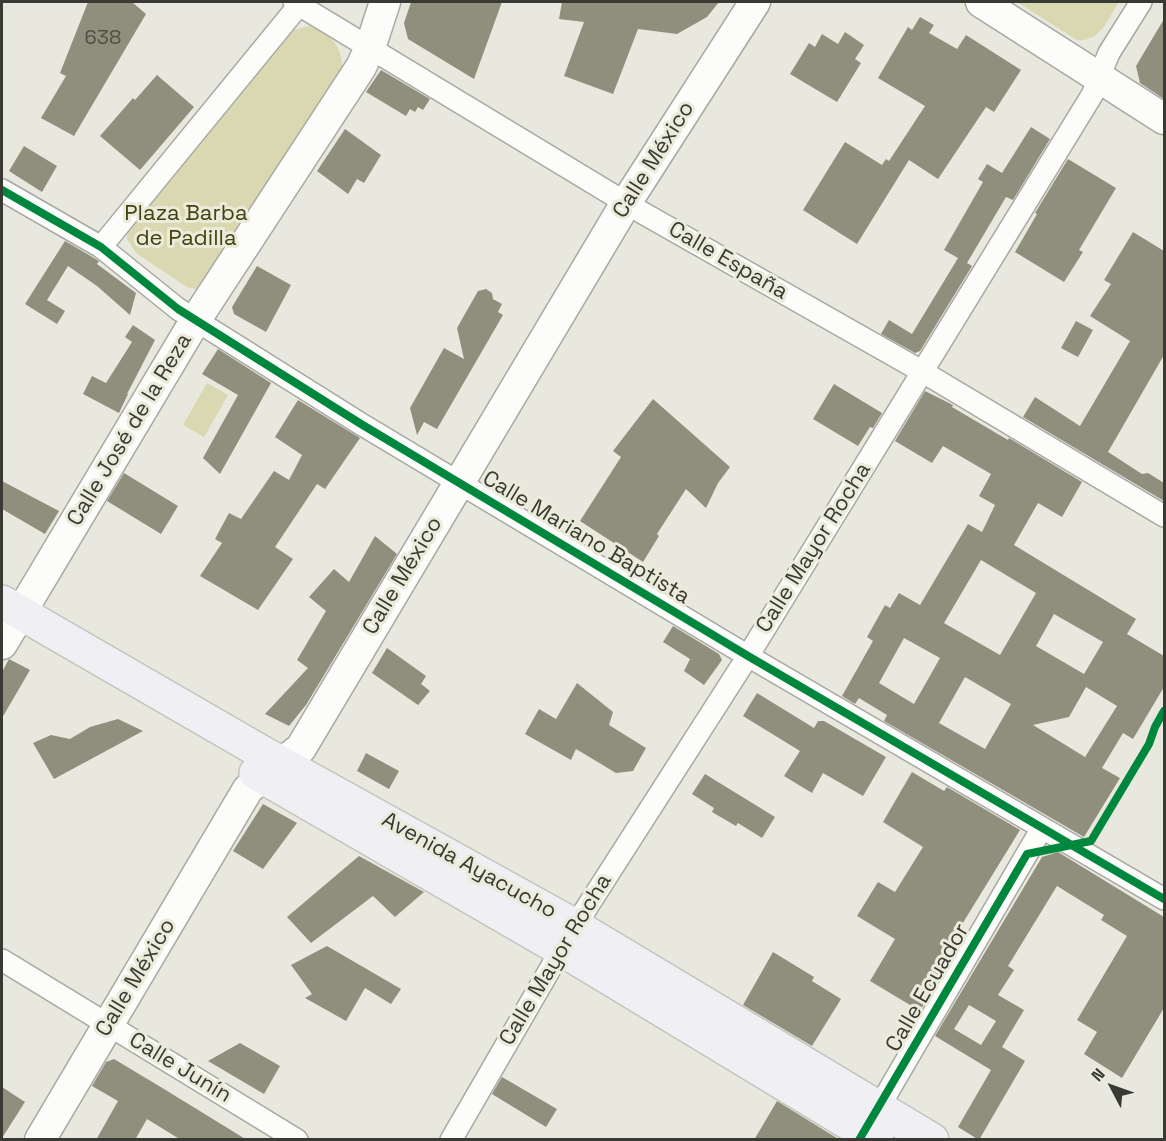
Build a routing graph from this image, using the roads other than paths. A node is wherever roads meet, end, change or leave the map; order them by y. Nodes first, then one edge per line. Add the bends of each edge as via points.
1 (385, 2) edge
2 (755, 2) edge
3 (981, 2) edge
4 (1141, 2) edge
5 (297, 3) edge
6 (370, 48) junction
7 (1098, 78) junction
8 (1164, 119) edge
9 (2, 190) edge
10 (626, 203) junction
11 (101, 247) junction
12 (195, 321) junction
13 (923, 372) junction
14 (458, 482) junction
15 (1164, 516) edge
16 (7, 623) edge
17 (747, 656) junction
18 (274, 770) junction
19 (1042, 828) junction
20 (1164, 899) edge
21 (568, 937) junction
22 (2, 960) edge
23 (108, 1024) junction
24 (869, 1130) edge
25 (40, 1140) edge
26 (297, 1140) edge
27 (451, 1140) edge
28 (932, 1140) edge

1 - 6 main road, Calle José de la Reza
2 - 10 main road, Calle México
3 - 7 main road
4 - 7 street, Calle Mayor Rocha via 1109,52
5 - 6 street, Calle España
5 - 11 street
6 - 10 street, Calle España
6 - 12 main road, Calle José de la Reza
7 - 8 main road
7 - 13 street, Calle Mayor Rocha via 1092,95
9 - 11 street, Calle Mariano Baptista
10 - 13 street, Calle España
10 - 14 main road, Calle México
11 - 12 street, Calle Mariano Baptista
12 - 14 street, Calle Mariano Baptista
12 - 16 main road, Calle José de la Reza
13 - 15 street, Calle España
13 - 17 street, Calle Mayor Rocha
14 - 17 street, Calle Mariano Baptista
14 - 18 main road, Calle México via 301,748
16 - 18 main road, Avenida Ayacucho
17 - 19 street, Calle Mariano Baptista
17 - 21 street, Calle Mayor Rocha
18 - 21 main road, Avenida Ayacucho
18 - 23 main road, Calle México via 248,789
19 - 20 street, Calle Mariano Baptista
19 - 24 street, Calle Ecuador
21 - 24 main road, Avenida Ayacucho
21 - 27 street, Calle Mayor Rocha
22 - 23 street, Calle Junín
23 - 25 main road, Calle México
23 - 26 street, Calle Junín
24 - 28 main road, Avenida Ayacucho

